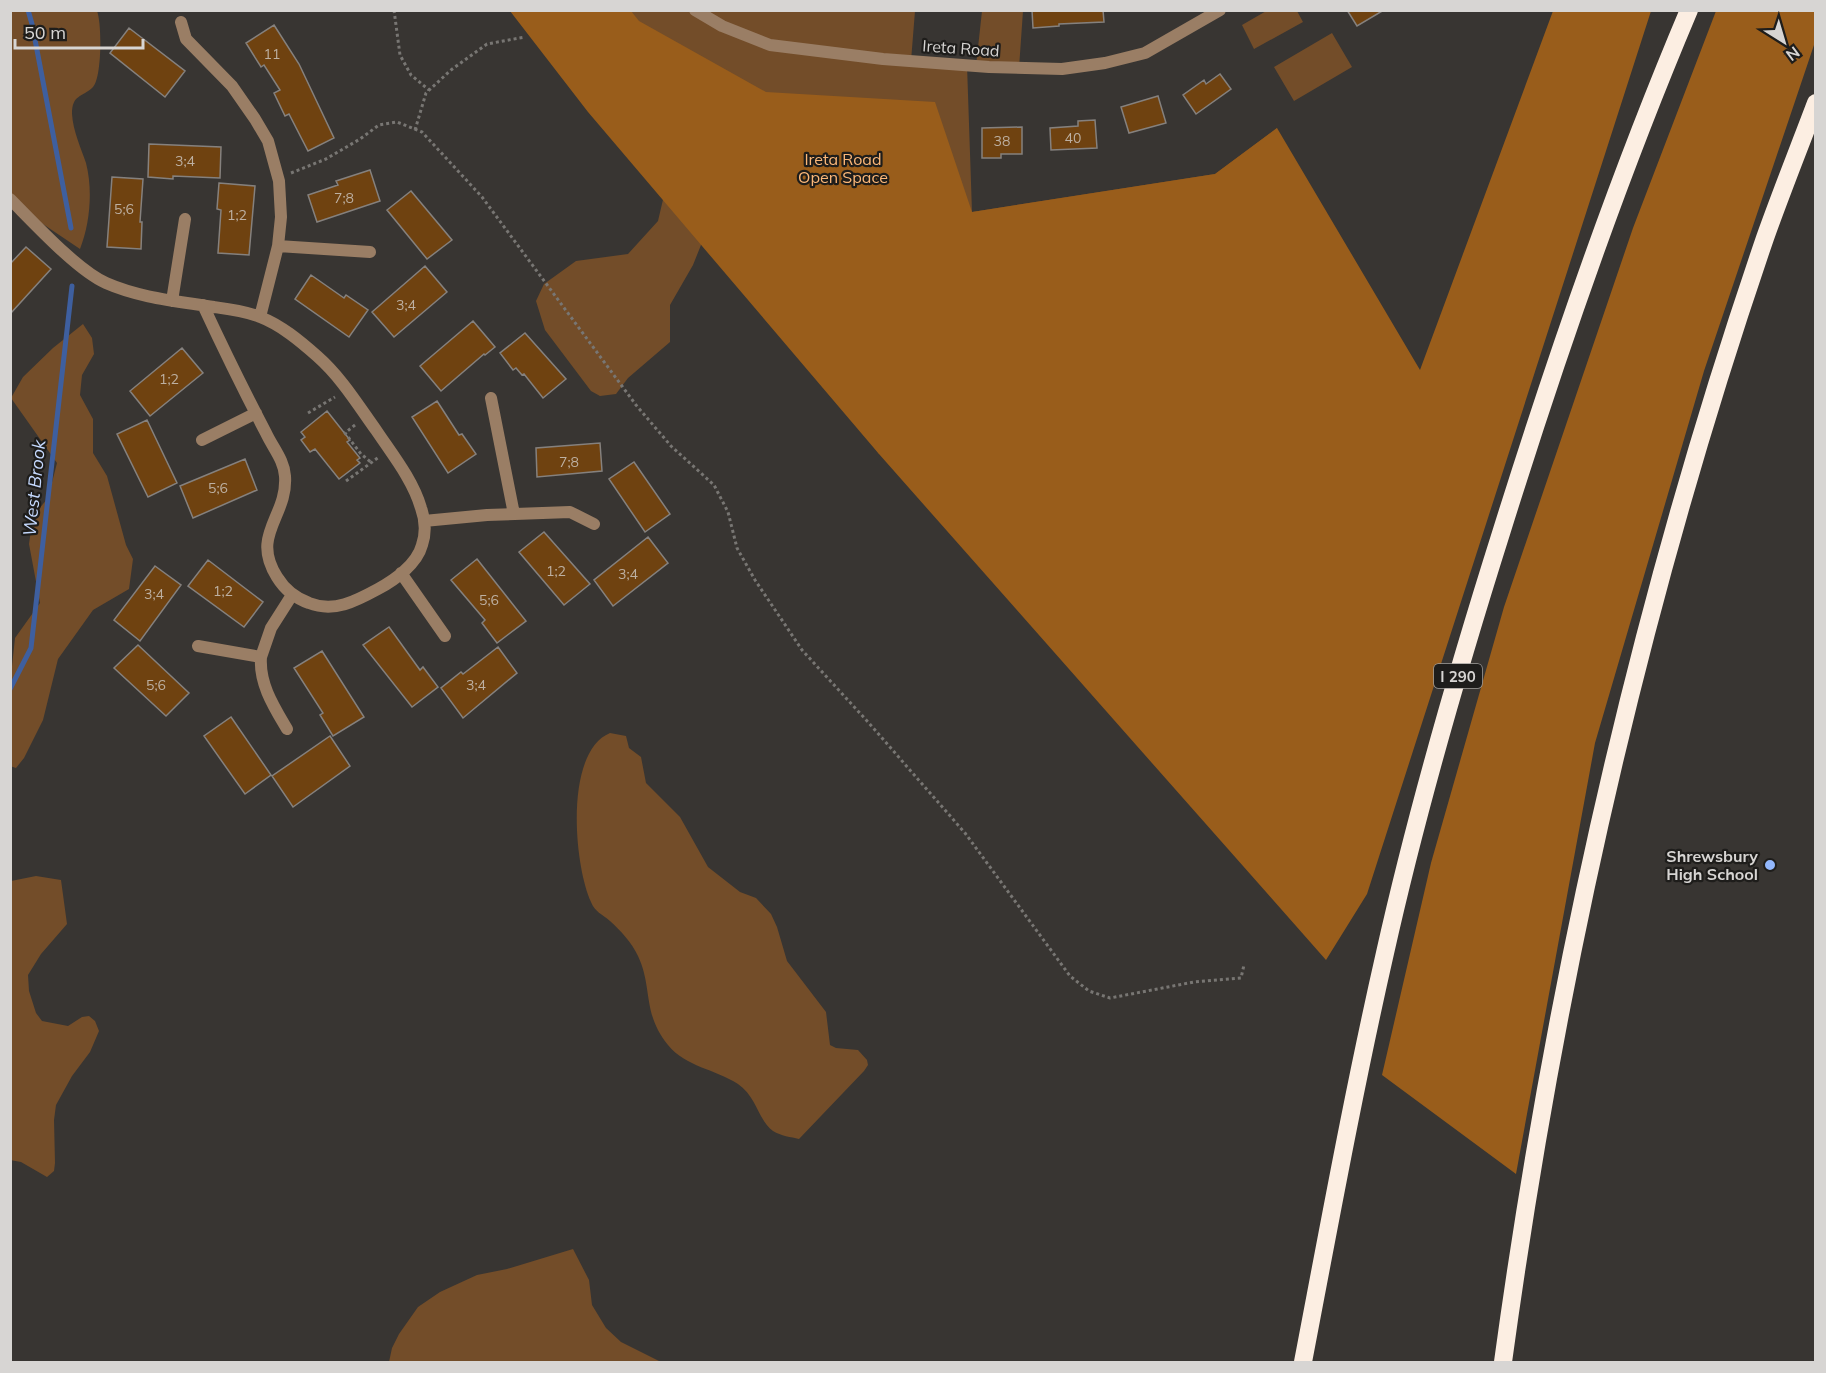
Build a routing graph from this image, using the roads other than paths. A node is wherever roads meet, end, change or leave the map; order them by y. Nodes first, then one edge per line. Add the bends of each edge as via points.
1 (695, 10) edge
2 (1220, 10) edge
3 (1676, 10) edge
4 (1689, 10) edge
5 (181, 22) dead end
6 (1815, 103) edge
7 (1650, 108) junction
8 (12, 202) edge
9 (185, 219) dead end
10 (278, 246) junction
11 (370, 252) dead end
12 (172, 301) junction
13 (203, 305) junction
14 (260, 317) junction
15 (491, 398) dead end
16 (256, 413) junction
17 (202, 440) dead end
18 (514, 514) junction
19 (424, 521) junction
20 (594, 524) dead end
21 (401, 573) junction
22 (292, 595) junction
23 (445, 636) dead end
24 (198, 646) dead end
25 (261, 657) junction
26 (287, 729) dead end
27 (1303, 1362) edge
28 (1503, 1362) edge

1 - 2 street, Ireta Road via 722,26 770,45 883,59 1062,69 1145,53
3 - 7 highway
4 - 7 highway, I 290
5 - 10 street via 186,39 232,86 268,141 278,177
6 - 28 highway via 1725,361 1664,568 1619,742 1564,996
7 - 27 highway, I 290 via 1537,416 1429,779 1354,1094
8 - 12 street via 90,273 127,291
9 - 12 street
10 - 11 street
10 - 14 street
12 - 13 street
13 - 14 street
13 - 16 street
14 - 19 street via 319,357 340,380 390,450 412,487
15 - 18 street
16 - 17 street
16 - 22 street via 284,468 282,502 266,546 269,563
18 - 19 street
18 - 20 street via 570,512
19 - 21 street via 419,553
21 - 22 street via 342,606 317,606
21 - 23 street
22 - 25 street via 271,628
24 - 25 street
25 - 26 street via 270,700

